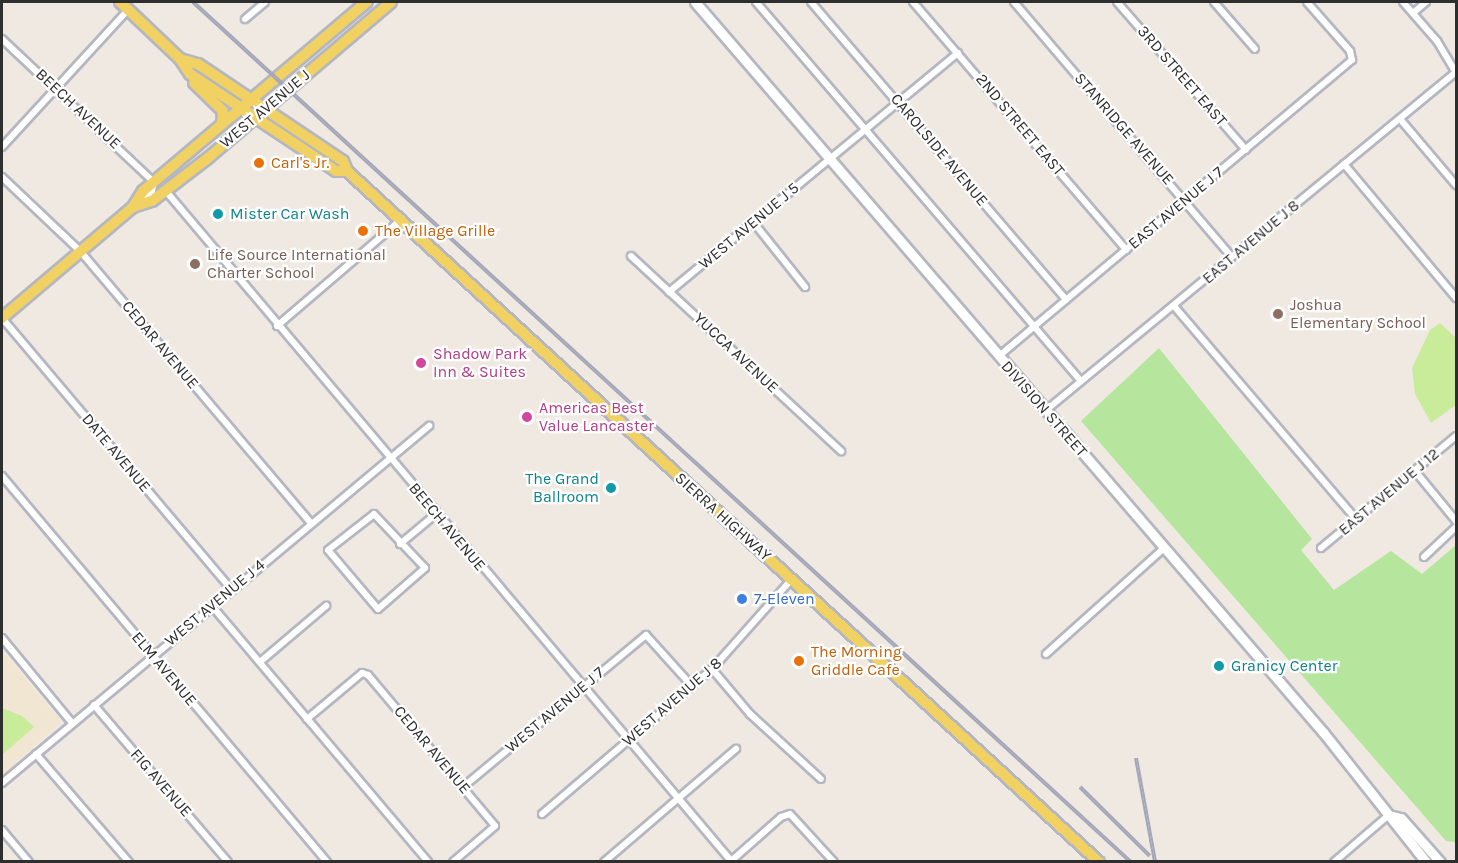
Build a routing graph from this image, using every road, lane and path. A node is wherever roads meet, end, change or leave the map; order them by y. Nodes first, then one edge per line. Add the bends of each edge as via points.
1 (120, 2) edge
2 (266, 2) edge
3 (368, 2) edge
4 (391, 2) edge
5 (695, 2) edge
6 (756, 2) edge
7 (811, 2) edge
8 (913, 2) edge
9 (1014, 2) edge
10 (1117, 2) edge
11 (1214, 2) edge
12 (1307, 2) edge
13 (1403, 2) edge
14 (1426, 2) edge
15 (128, 10) junction
16 (1413, 13) junction
17 (245, 18) dead end
18 (2, 39) edge
19 (1256, 49) dead end
20 (958, 53) junction
21 (180, 59) junction
22 (1456, 72) edge
23 (56, 88) junction
24 (252, 99) junction
25 (897, 102) junction
26 (242, 107) junction
27 (267, 108) junction
28 (256, 117) junction
29 (1400, 119) junction
30 (222, 124) junction
31 (865, 129) junction
32 (2, 147) edge
33 (1246, 150) junction
34 (829, 159) junction
35 (1344, 164) junction
36 (347, 171) junction
37 (2, 177) edge
38 (154, 182) junction
39 (1456, 185) edge
40 (165, 190) junction
41 (1185, 201) junction
42 (133, 207) junction
43 (402, 219) junction
44 (754, 223) junction
45 (1126, 250) junction
46 (81, 252) junction
47 (631, 256) dead end
48 (1232, 257) junction
49 (806, 287) dead end
50 (669, 292) junction
51 (1456, 297) edge
52 (1066, 300) junction
53 (1174, 306) junction
54 (2, 318) edge
55 (278, 326) junction
56 (1034, 326) junction
57 (999, 356) junction
58 (1081, 381) junction
59 (1045, 411) junction
60 (429, 426) dead end
61 (1456, 436) edge
62 (841, 451) dead end
63 (388, 457) junction
64 (1415, 471) junction
65 (2, 476) edge
66 (436, 514) junction
67 (1356, 519) junction
68 (1456, 521) edge
69 (310, 522) junction
70 (1456, 527) edge
71 (400, 544) junction
72 (1164, 548) junction
73 (1321, 548) dead end
74 (1424, 557) dead end
75 (791, 580) junction
76 (231, 589) junction
77 (212, 606) junction
78 (326, 606) dead end
79 (2, 638) edge
80 (1046, 654) dead end
81 (152, 656) junction
82 (260, 662) junction
83 (712, 669) junction
84 (692, 686) junction
85 (583, 688) junction
86 (94, 705) junction
87 (308, 719) junction
88 (72, 723) junction
89 (628, 741) junction
90 (736, 749) dead end
91 (36, 754) junction
92 (821, 779) dead end
93 (2, 783) edge
94 (463, 787) junction
95 (679, 799) junction
96 (542, 814) dead end
97 (1391, 815) junction
98 (2, 830) edge
99 (29, 861) edge
100 (129, 861) edge
101 (228, 861) edge
102 (327, 861) edge
103 (428, 861) edge
104 (453, 861) edge
105 (604, 861) edge
106 (731, 861) edge
107 (834, 861) edge
108 (1099, 861) edge
109 (1334, 861) edge
110 (1426, 861) edge
111 (1440, 861) edge

1 - 15 main road, SIERRA HIGHWAY
2 - 17 street
3 - 24 main road, WEST AVENUE J
4 - 27 main road, WEST AVENUE J
5 - 34 main road, DIVISION STREET
6 - 31 street
7 - 25 street, CAROLSIDE AVENUE
8 - 20 street, 2ND STREET EAST
9 - 41 street, STANRIDGE AVENUE
10 - 33 street, 3RD STREET EAST
11 - 19 street
12 - 33 street, EAST AVENUE J 7 via 1350,51 1352,60
13 - 16 street
14 - 16 street
15 - 21 main road, SIERRA HIGHWAY
15 - 23 street
16 - 22 street
18 - 23 street, BEECH AVENUE
20 - 25 street, WEST AVENUE J 5
20 - 45 street, 2ND STREET EAST
21 - 24 main road, SIERRA HIGHWAY via 198,64
21 - 26 main road, SIERRA HIGHWAY via 190,74
21 - 30 main road via 181,70 223,111
22 - 29 street, EAST AVENUE J 8
23 - 32 street
23 - 38 street, BEECH AVENUE
24 - 26 main road, WEST AVENUE J
24 - 27 main road, SIERRA HIGHWAY
25 - 31 street, WEST AVENUE J 5
25 - 52 street, CAROLSIDE AVENUE
26 - 28 main road, SIERRA HIGHWAY
26 - 30 main road, WEST AVENUE J
27 - 28 main road, WEST AVENUE J
27 - 36 main road, SIERRA HIGHWAY via 335,154
28 - 36 main road, SIERRA HIGHWAY via 336,171
28 - 40 main road, WEST AVENUE J
29 - 35 street, EAST AVENUE J 8
29 - 39 street
30 - 38 main road, WEST AVENUE J
31 - 34 street, WEST AVENUE J 5
31 - 56 street
33 - 41 street, EAST AVENUE J 7
34 - 44 street, WEST AVENUE J 5
34 - 57 main road, DIVISION STREET
35 - 48 street, EAST AVENUE J 8
35 - 51 street
36 - 43 main road, SIERRA HIGHWAY
37 - 46 street, CEDAR AVENUE
38 - 42 main road, WEST AVENUE J
40 - 42 main road, WEST AVENUE J via 152,201
40 - 55 street, BEECH AVENUE
41 - 45 street, EAST AVENUE J 7
41 - 48 street, STANRIDGE AVENUE
42 - 46 main road, WEST AVENUE J
43 - 55 street
43 - 75 main road, SIERRA HIGHWAY
44 - 49 street
44 - 50 street, WEST AVENUE J 5
45 - 52 street, EAST AVENUE J 7
46 - 54 main road, WEST AVENUE J
46 - 69 street, CEDAR AVENUE
47 - 50 street, YUCCA AVENUE
48 - 53 street, EAST AVENUE J 8
50 - 62 street, YUCCA AVENUE
52 - 56 street, EAST AVENUE J 7
53 - 58 street, EAST AVENUE J 8
53 - 67 street
54 - 76 street, DATE AVENUE
55 - 63 street, BEECH AVENUE
56 - 57 street, EAST AVENUE J 7
56 - 58 street
57 - 59 main road, DIVISION STREET
58 - 59 street, EAST AVENUE J 8
59 - 72 main road, DIVISION STREET
60 - 63 street, WEST AVENUE J 4
61 - 64 street, EAST AVENUE J 12
63 - 66 street, BEECH AVENUE
63 - 69 street, WEST AVENUE J 4
64 - 67 street, EAST AVENUE J 12
64 - 68 street
65 - 81 street, ELM AVENUE
66 - 71 street
66 - 85 street, BEECH AVENUE
67 - 73 street, EAST AVENUE J 12
69 - 76 street, WEST AVENUE J 4
70 - 74 street
71 - 71 street via 374,514 328,550 378,609 425,568
72 - 80 street
72 - 97 main road, DIVISION STREET
75 - 83 street, WEST AVENUE J 8
75 - 108 main road, SIERRA HIGHWAY
76 - 77 street, WEST AVENUE J 4
77 - 81 street, WEST AVENUE J 4
77 - 82 street
78 - 82 street
79 - 88 street
81 - 86 street, WEST AVENUE J 4
81 - 102 street, ELM AVENUE
82 - 87 street
83 - 84 street, WEST AVENUE J 8
83 - 92 street via 750,714
84 - 85 street, WEST AVENUE J 7 via 646,635
84 - 89 street, WEST AVENUE J 8
85 - 89 street, BEECH AVENUE
85 - 94 street, WEST AVENUE J 7
86 - 88 street, WEST AVENUE J 4
86 - 101 street, FIG AVENUE
87 - 94 street, CEDAR AVENUE via 363,673 368,675
87 - 103 street
88 - 91 street, WEST AVENUE J 4
89 - 95 street, BEECH AVENUE
89 - 96 street, WEST AVENUE J 8
90 - 95 street
91 - 93 street, WEST AVENUE J 4
91 - 100 street
94 - 104 street, CEDAR AVENUE via 495,826
95 - 105 street
95 - 106 street, BEECH AVENUE
97 - 109 street
97 - 110 main road, DIVISION STREET via 1394,824
97 - 111 main road, DIVISION STREET via 1401,818
98 - 99 street
106 - 107 street via 781,817 790,814

